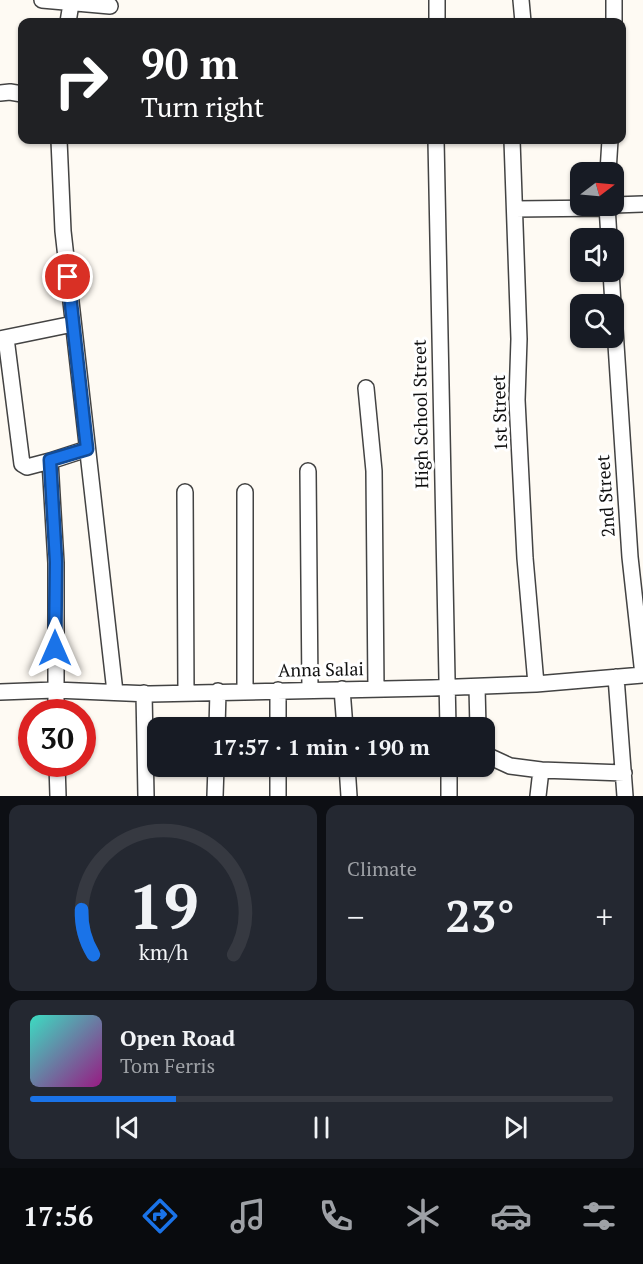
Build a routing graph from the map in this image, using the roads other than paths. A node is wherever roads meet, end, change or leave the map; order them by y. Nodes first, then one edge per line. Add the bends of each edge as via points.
1 (42, 0) edge
2 (437, 0) edge
3 (521, 0) edge
4 (614, 0) edge
5 (71, 4) junction
6 (111, 6) dead end
7 (69, 18) edge
8 (437, 18) edge
9 (523, 18) edge
10 (614, 18) edge
11 (0, 93) edge
12 (18, 93) edge
13 (59, 144) edge
14 (436, 144) edge
15 (512, 144) edge
16 (610, 144) edge
17 (609, 162) edge
18 (643, 204) edge
19 (624, 205) edge
20 (570, 207) edge
21 (515, 208) junction
22 (73, 324) junction
23 (3, 339) edge
24 (616, 348) edge
25 (366, 388) dead end
26 (87, 449) junction
27 (50, 460) junction
28 (308, 471) dead end
29 (185, 492) dead end
30 (245, 492) dead end
31 (643, 675) edge
32 (616, 677) junction
33 (536, 684) junction
34 (477, 687) junction
35 (447, 688) junction
36 (342, 689) junction
37 (376, 689) junction
38 (55, 690) junction
39 (278, 690) junction
40 (310, 690) junction
41 (218, 691) junction
42 (245, 691) junction
43 (0, 692) edge
44 (115, 692) junction
45 (144, 693) junction
46 (186, 693) junction
47 (55, 699) edge
48 (217, 717) edge
49 (278, 717) edge
50 (344, 717) edge
51 (448, 717) edge
52 (478, 717) edge
53 (495, 759) edge
54 (541, 770) junction
55 (624, 773) junction
56 (57, 777) edge
57 (216, 777) edge
58 (278, 777) edge
59 (348, 777) edge
60 (449, 777) edge
61 (58, 796) edge
62 (146, 796) edge
63 (215, 796) edge
64 (278, 796) edge
65 (349, 796) edge
66 (449, 796) edge
67 (538, 796) edge
68 (625, 796) edge

1 - 5 street
2 - 8 street
3 - 9 street
4 - 10 street
5 - 6 street
5 - 7 street
11 - 12 street
13 - 22 street
14 - 35 street, High School Street
15 - 21 street, 1st Street
16 - 17 street
18 - 19 street
20 - 21 street
21 - 33 street, 1st Street via 517,400
22 - 23 street
22 - 26 street
23 - 27 street via 22,464 27,467
24 - 31 street, 2nd Street via 630,557
25 - 37 street via 374,471
26 - 27 street
26 - 44 street
27 - 38 street via 56,562
28 - 40 street
29 - 46 street
30 - 42 street
31 - 32 street, Anna Salai
32 - 33 street, Anna Salai
32 - 55 street
33 - 34 street, Anna Salai
34 - 35 street, Anna Salai
34 - 52 street
35 - 37 street, Anna Salai
35 - 51 street, High School Street
36 - 37 street, Anna Salai
36 - 40 street, Anna Salai
36 - 50 street
38 - 43 street, Anna Salai
38 - 44 street, Anna Salai
38 - 47 street
39 - 40 street, Anna Salai
39 - 42 street, Anna Salai
39 - 49 street
41 - 42 street, Anna Salai
41 - 46 street, Anna Salai
41 - 48 street
44 - 45 street, Anna Salai
45 - 46 street, Anna Salai
45 - 62 street
53 - 54 street via 510,766
54 - 55 street
54 - 67 street
55 - 68 street
56 - 61 street
57 - 63 street
58 - 64 street
59 - 65 street
60 - 66 street

